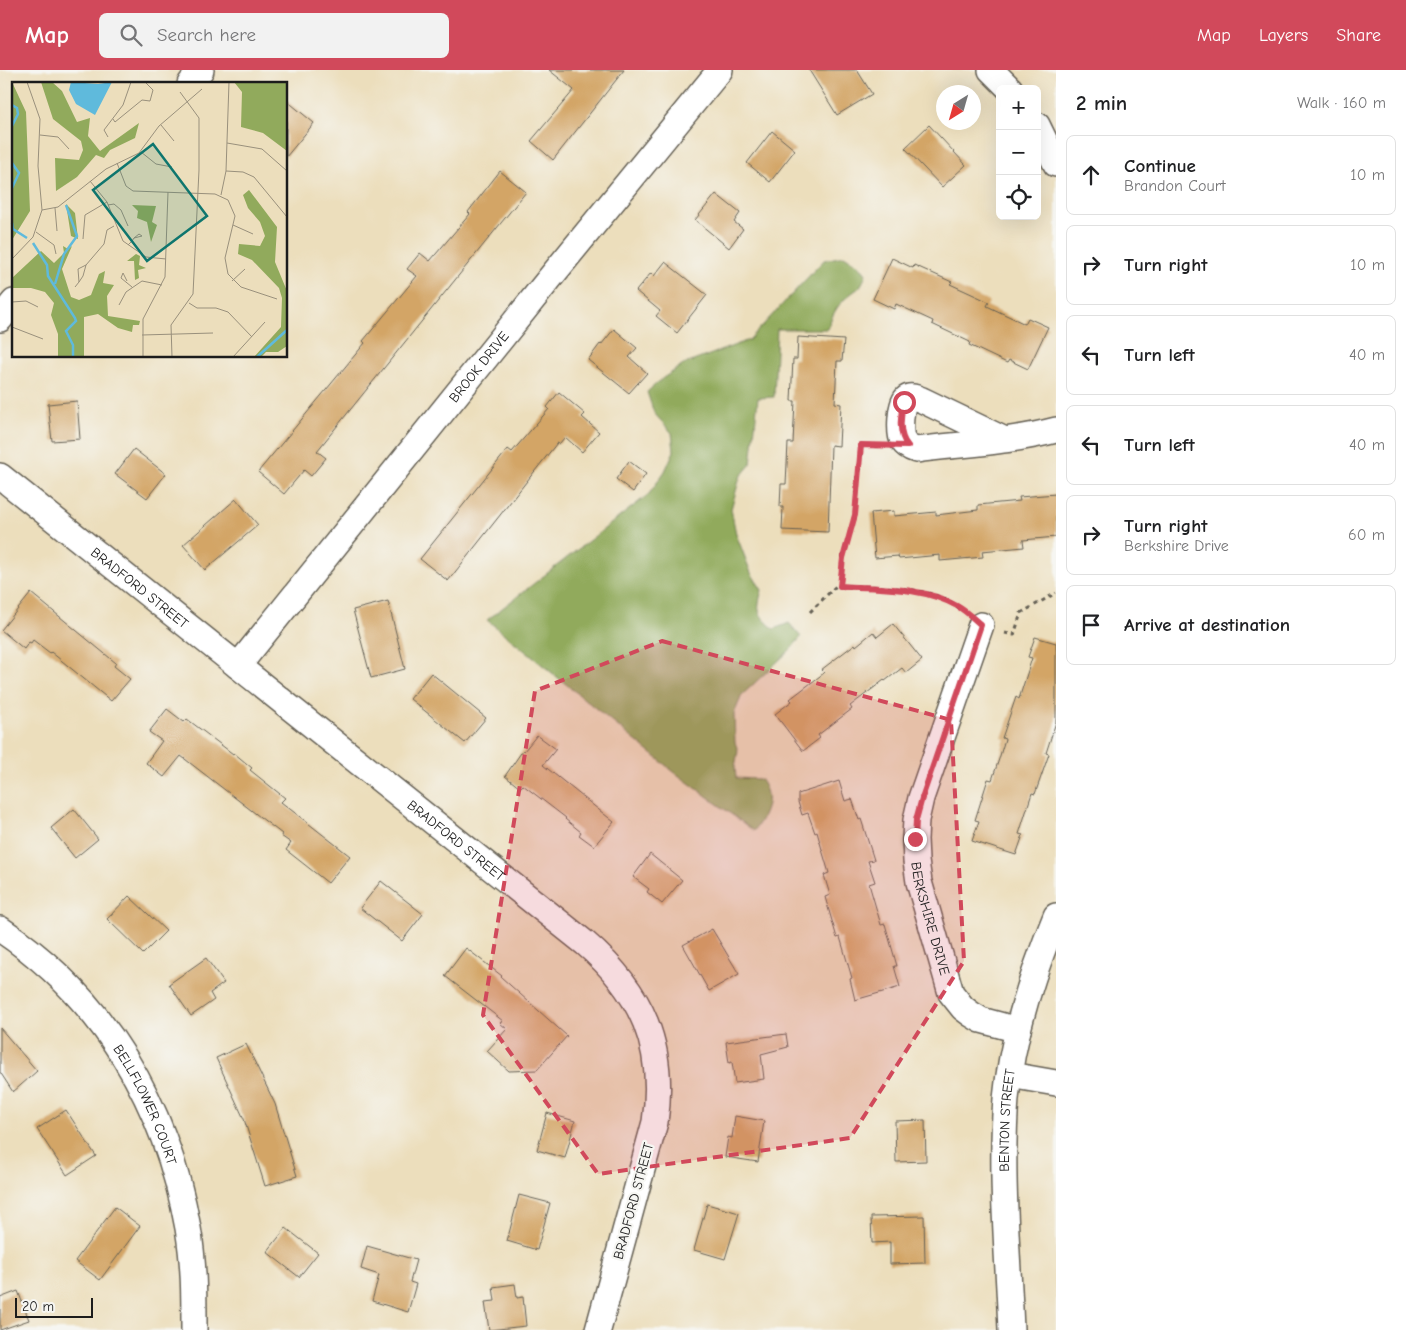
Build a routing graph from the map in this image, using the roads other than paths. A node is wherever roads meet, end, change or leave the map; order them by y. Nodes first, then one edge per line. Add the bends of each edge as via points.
1 (201, 70) edge
2 (720, 70) edge
3 (991, 70) edge
4 (192, 82) edge
5 (1006, 85) edge
6 (1039, 130) edge
7 (1056, 164) edge
8 (12, 304) edge
9 (0, 319) edge
10 (1056, 430) edge
11 (1003, 439) junction
12 (0, 476) edge
13 (981, 625) road end
14 (238, 666) junction
15 (1056, 916) edge
16 (0, 929) edge
17 (1018, 1030) junction
18 (1010, 1075) junction
19 (1056, 1082) edge
20 (194, 1330) edge
21 (598, 1330) edge
22 (1011, 1330) edge

1 - 4 street
2 - 14 street, BROOK DRIVE
3 - 5 street
6 - 7 street
8 - 9 street
10 - 11 street
11 - 11 street via 912,396 907,398 902,409 902,439 916,450
12 - 14 street, BRADFORD STREET
13 - 17 street, BERKSHIRE DRIVE via 922,798 916,820 916,861 951,993 963,1008 976,1017
14 - 21 street, BRADFORD STREET via 585,943 625,983 638,1005 651,1036 658,1073 658,1099 655,1122
15 - 17 street, BENTON STREET via 1035,971
16 - 20 street, BELLFLOWER COURT via 47,965 78,995 113,1037 140,1084 159,1124 177,1176 188,1229 194,1284
17 - 18 street, BENTON STREET
18 - 19 street
18 - 22 street, BENTON STREET via 1004,1157

